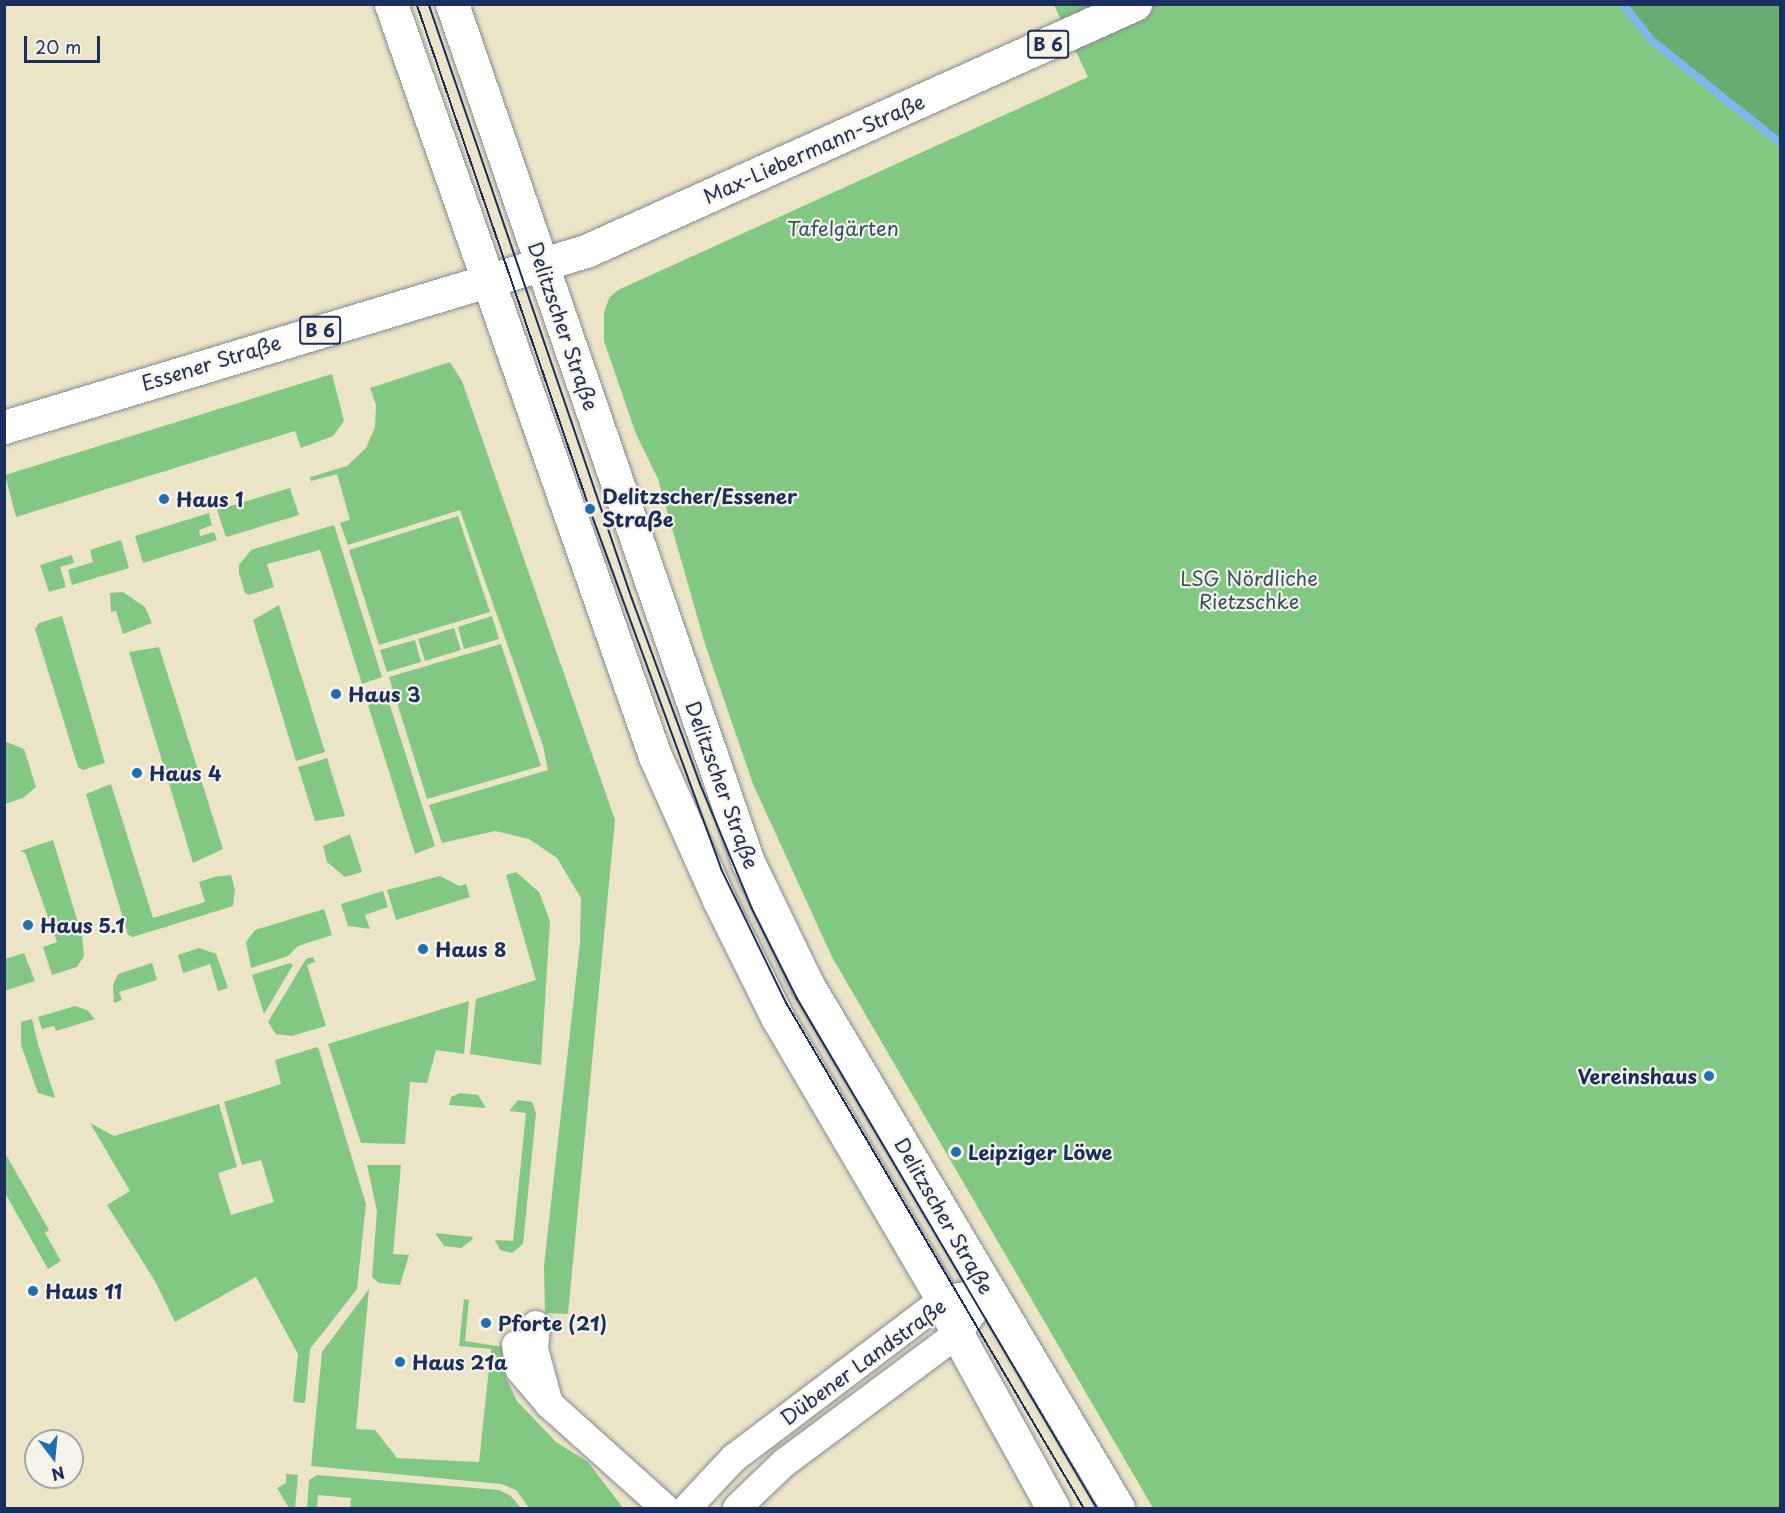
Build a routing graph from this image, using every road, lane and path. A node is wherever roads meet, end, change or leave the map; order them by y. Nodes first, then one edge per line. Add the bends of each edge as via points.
1 (391, 4) edge
2 (452, 4) edge
3 (1135, 4) edge
4 (542, 265) junction
5 (487, 279) junction
6 (4, 427) edge
7 (988, 1292) junction
8 (943, 1300) junction
9 (957, 1334) junction
10 (526, 1335) dead end
11 (665, 1509) edge
12 (687, 1509) edge
13 (737, 1509) edge
14 (1053, 1509) edge
15 (1118, 1509) edge

1 - 5 main road
2 - 4 main road, Delitzscher Straße
3 - 4 main road, Max-Liebermann-Straße / B 6 via 596,247
4 - 5 main road, Max-Liebermann-Straße / B 6
4 - 7 main road, Delitzscher Straße via 748,862 807,984
5 - 6 main road, Essener Straße / B 6
5 - 8 main road via 655,756 719,900 777,1017
7 - 8 street, Dübener Landstraße
7 - 9 street, Dübener Landstraße
7 - 15 main road, Delitzscher Straße
8 - 9 main road
8 - 12 street, Dübener Landstraße via 734,1458
9 - 13 street, Dübener Landstraße via 784,1463
9 - 14 main road
10 - 11 street via 520,1370 549,1404

